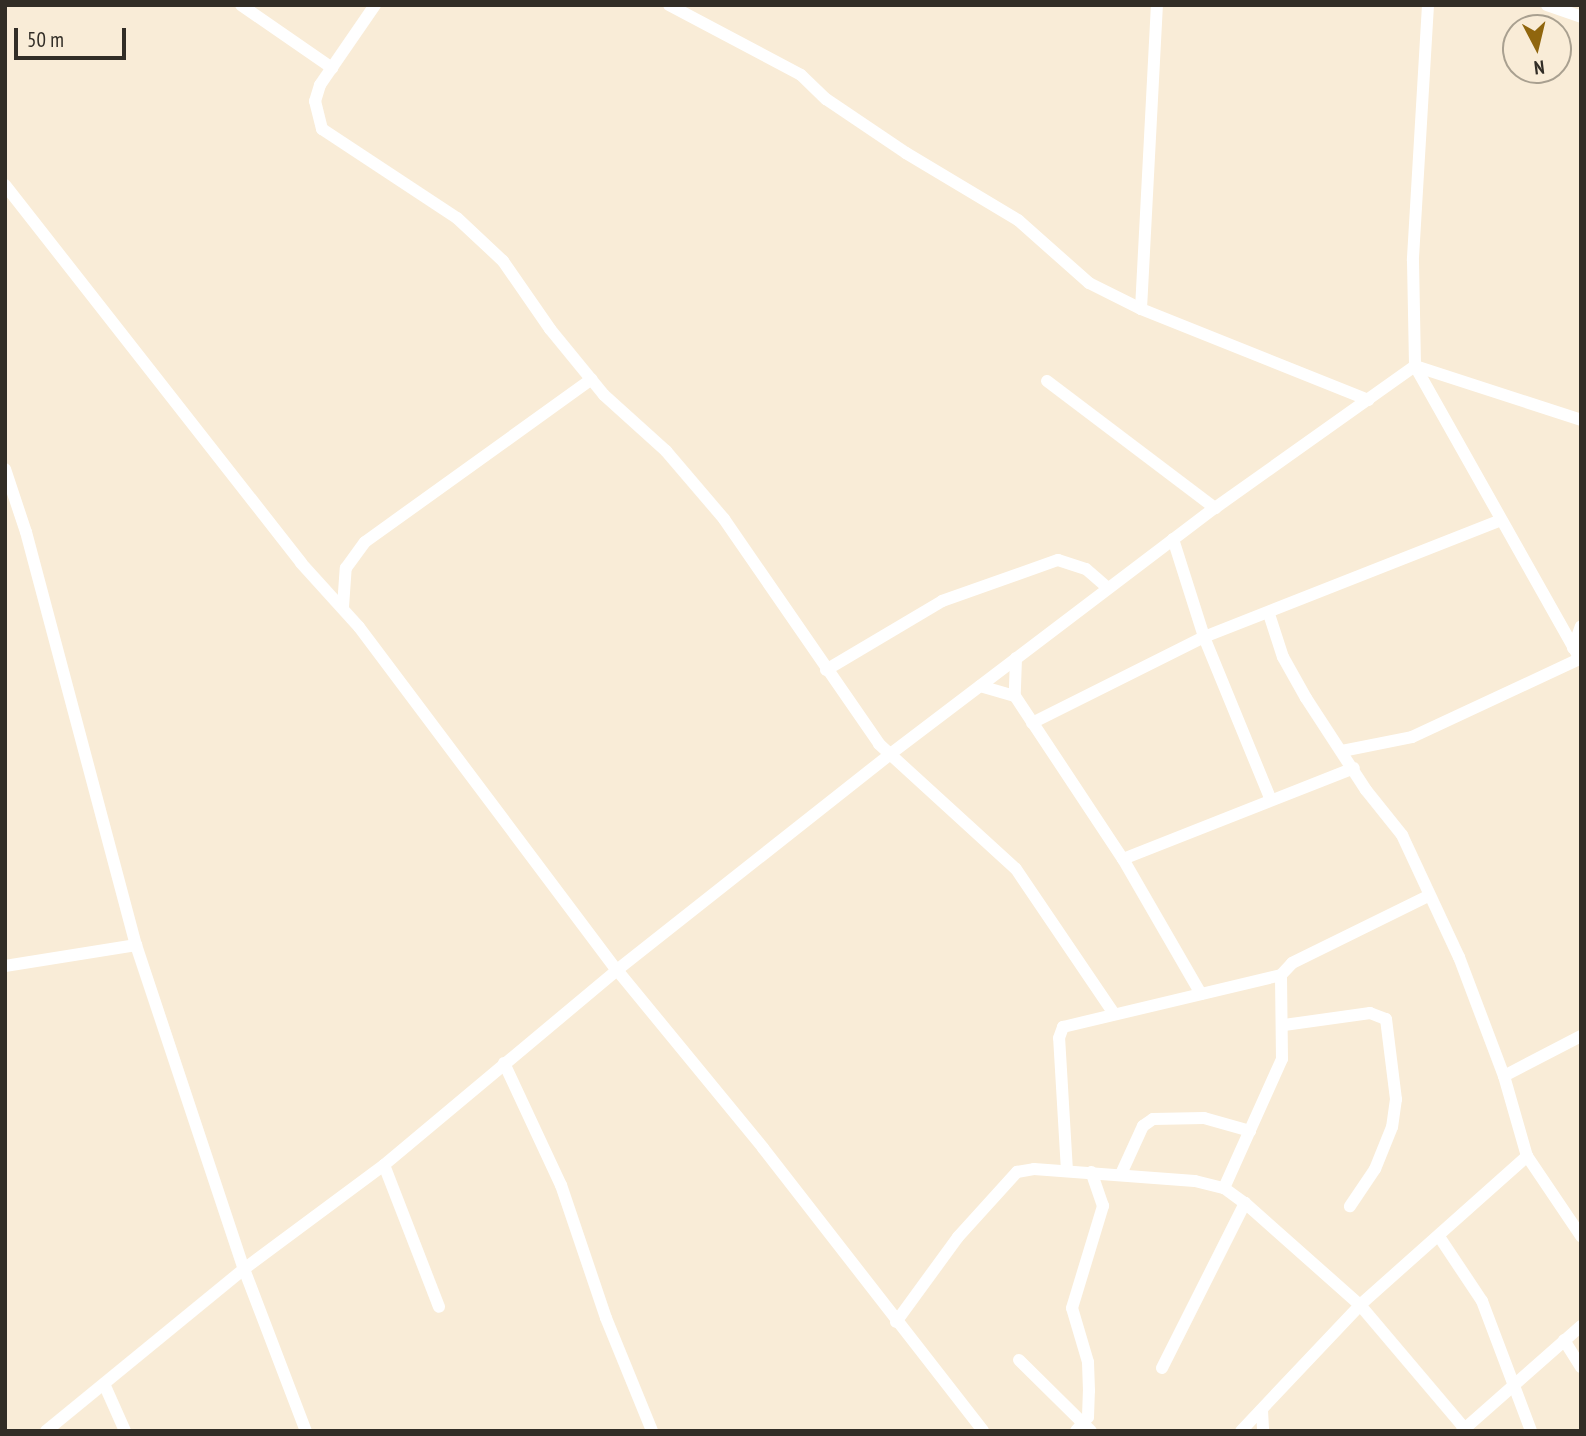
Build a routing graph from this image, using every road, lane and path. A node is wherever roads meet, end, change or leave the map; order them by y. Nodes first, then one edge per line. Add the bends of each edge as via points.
1 (241, 5) edge
2 (375, 5) edge
3 (1157, 5) edge
4 (1428, 5) edge
5 (1547, 5) edge
6 (674, 6) edge
7 (1581, 17) edge
8 (332, 68) junction
9 (5, 185) edge
10 (1141, 309) junction
11 (1415, 366) junction
12 (592, 379) junction
13 (1047, 381) dead end
14 (1368, 400) junction
15 (1581, 420) edge
16 (5, 469) edge
17 (1215, 508) junction
18 (1499, 522) junction
19 (1173, 540) junction
20 (1108, 588) junction
21 (342, 607) junction
22 (1269, 614) junction
23 (1581, 626) edge
24 (1204, 637) junction
25 (1578, 656) edge
26 (1016, 659) junction
27 (826, 670) junction
28 (980, 686) junction
29 (1014, 696) junction
30 (1032, 723) junction
31 (1342, 751) junction
32 (893, 752) junction
33 (1354, 768) junction
34 (1271, 800) junction
35 (1123, 859) junction
36 (1428, 896) junction
37 (136, 946) junction
38 (5, 966) edge
39 (617, 970) junction
40 (1280, 975) junction
41 (1201, 994) junction
42 (1114, 1014) junction
43 (1284, 1025) junction
44 (1581, 1036) edge
45 (504, 1063) junction
46 (1504, 1076) junction
47 (1250, 1131) junction
48 (1527, 1156) junction
49 (384, 1165) junction
50 (1067, 1171) junction
51 (1091, 1172) junction
52 (1121, 1174) junction
53 (1224, 1188) junction
54 (1245, 1203) junction
55 (1350, 1206) dead end
56 (1581, 1236) edge
57 (1440, 1238) junction
58 (244, 1269) junction
59 (1360, 1305) junction
60 (439, 1307) dead end
61 (896, 1322) junction
62 (1581, 1326) edge
63 (1564, 1340) junction
64 (1019, 1360) dead end
65 (1581, 1367) edge
66 (1162, 1368) dead end
67 (1511, 1384) junction
68 (105, 1386) junction
69 (1262, 1410) junction
70 (1084, 1428) edge
71 (1463, 1430) edge
72 (46, 1431) edge
73 (125, 1431) edge
74 (306, 1431) edge
75 (652, 1431) edge
76 (983, 1431) edge
77 (1241, 1431) edge
78 (1263, 1431) edge
79 (1531, 1431) edge

1 - 8 street
2 - 8 street
3 - 10 street
4 - 11 street via 1413,261
5 - 7 street
6 - 10 street via 802,75 826,99 906,153 1018,220 1070,270
8 - 12 street via 314,101 322,129 480,235
9 - 21 street via 301,563
10 - 14 street
11 - 14 street
11 - 15 street
11 - 18 street
12 - 21 street via 365,542 346,568
12 - 27 street via 666,451 724,519
13 - 17 street
14 - 17 street
16 - 37 street via 26,532
17 - 19 street
18 - 22 street
18 - 25 street
19 - 20 street
19 - 24 street
20 - 26 street
20 - 27 street via 1086,569 1058,560 942,601
21 - 39 street
22 - 24 street
22 - 31 street via 1283,657
23 - 25 street
24 - 30 street
24 - 34 street
25 - 31 street via 1412,737
26 - 28 street
26 - 29 street
27 - 32 street via 879,744
28 - 29 street
28 - 32 street
29 - 30 street
30 - 35 street
31 - 33 street
32 - 39 street
32 - 42 street via 1016,869
33 - 34 street
33 - 36 street via 1402,835
34 - 35 street
35 - 41 street
36 - 40 street via 1292,963
36 - 46 street via 1459,957
37 - 38 street
37 - 58 street
39 - 45 street
39 - 61 street via 763,1148
40 - 41 street
40 - 43 street
41 - 42 street
42 - 50 street via 1059,1031
43 - 47 street via 1280,1067
43 - 55 street via 1370,1013 1386,1019 1396,1099 1392,1127 1375,1169
44 - 46 street
45 - 49 street
45 - 75 street via 561,1185 606,1318
46 - 48 street
47 - 52 street via 1203,1118 1153,1119 1143,1126
47 - 53 street
48 - 56 street
48 - 57 street
49 - 58 street
49 - 60 street
50 - 51 street
50 - 61 street via 1017,1172 1004,1183
51 - 52 street
51 - 70 street via 1102,1206 1072,1308 1088,1362
52 - 53 street
53 - 54 street
54 - 59 street
54 - 66 street
57 - 59 street
57 - 67 street via 1482,1301
58 - 68 street
58 - 74 street
59 - 69 street
59 - 71 street
61 - 76 street
62 - 63 street
63 - 65 street
63 - 67 street
64 - 70 street
67 - 71 street
67 - 79 street
68 - 72 street
68 - 73 street
69 - 77 street
69 - 78 street

